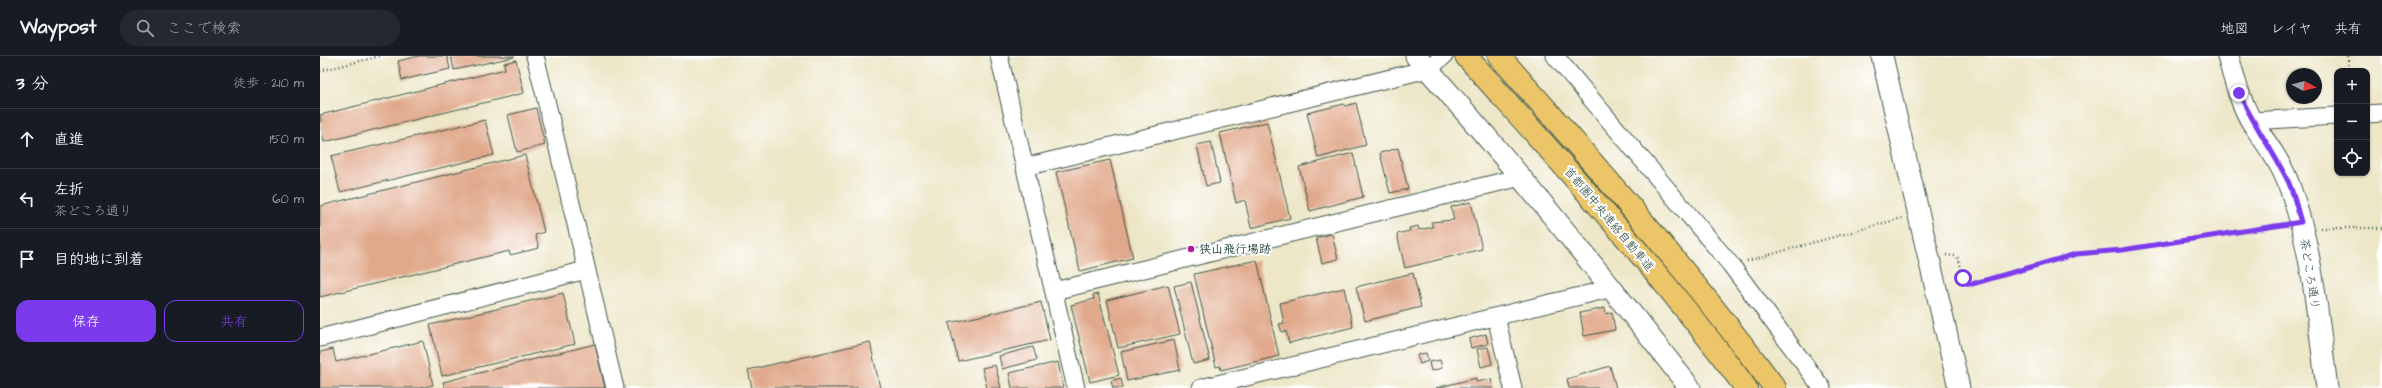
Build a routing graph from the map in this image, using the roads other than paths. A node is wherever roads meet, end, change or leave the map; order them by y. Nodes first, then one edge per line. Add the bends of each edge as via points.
1 (536, 56) edge
2 (999, 56) edge
3 (1444, 56) edge
4 (1466, 56) edge
5 (1499, 56) edge
6 (1555, 56) edge
7 (1882, 56) edge
8 (2228, 56) edge
9 (1422, 63) edge
10 (2382, 113) edge
11 (2370, 114) edge
12 (2334, 116) edge
13 (2252, 121) junction
14 (1025, 167) junction
15 (1521, 177) junction
16 (586, 270) junction
17 (1613, 288) junction
18 (1054, 291) junction
19 (1496, 317) junction
20 (320, 338) edge
21 (615, 388) edge
22 (1076, 388) edge
23 (1201, 388) edge
24 (1513, 388) edge
25 (1690, 388) edge
26 (1746, 388) edge
27 (1775, 388) edge
28 (1822, 388) edge
29 (1959, 388) edge
30 (2327, 388) edge

1 - 16 street
2 - 14 street
3 - 9 street
4 - 26 highway, 首都圏中央連絡自動車道 via 1579,183 1702,328
5 - 27 highway, 首都圏中央連絡自動車道 via 1594,163 1705,296
6 - 28 street via 1731,265
7 - 29 street
8 - 13 street, 茶どころ通り via 2239,93
9 - 14 street
9 - 15 street
10 - 11 street
12 - 13 street
13 - 30 street, 茶どころ通り via 2272,150 2288,183 2302,225
14 - 18 street
15 - 17 street
15 - 18 street
16 - 20 street
16 - 21 street
17 - 19 street
17 - 25 street
18 - 22 street
19 - 23 street
19 - 24 street

